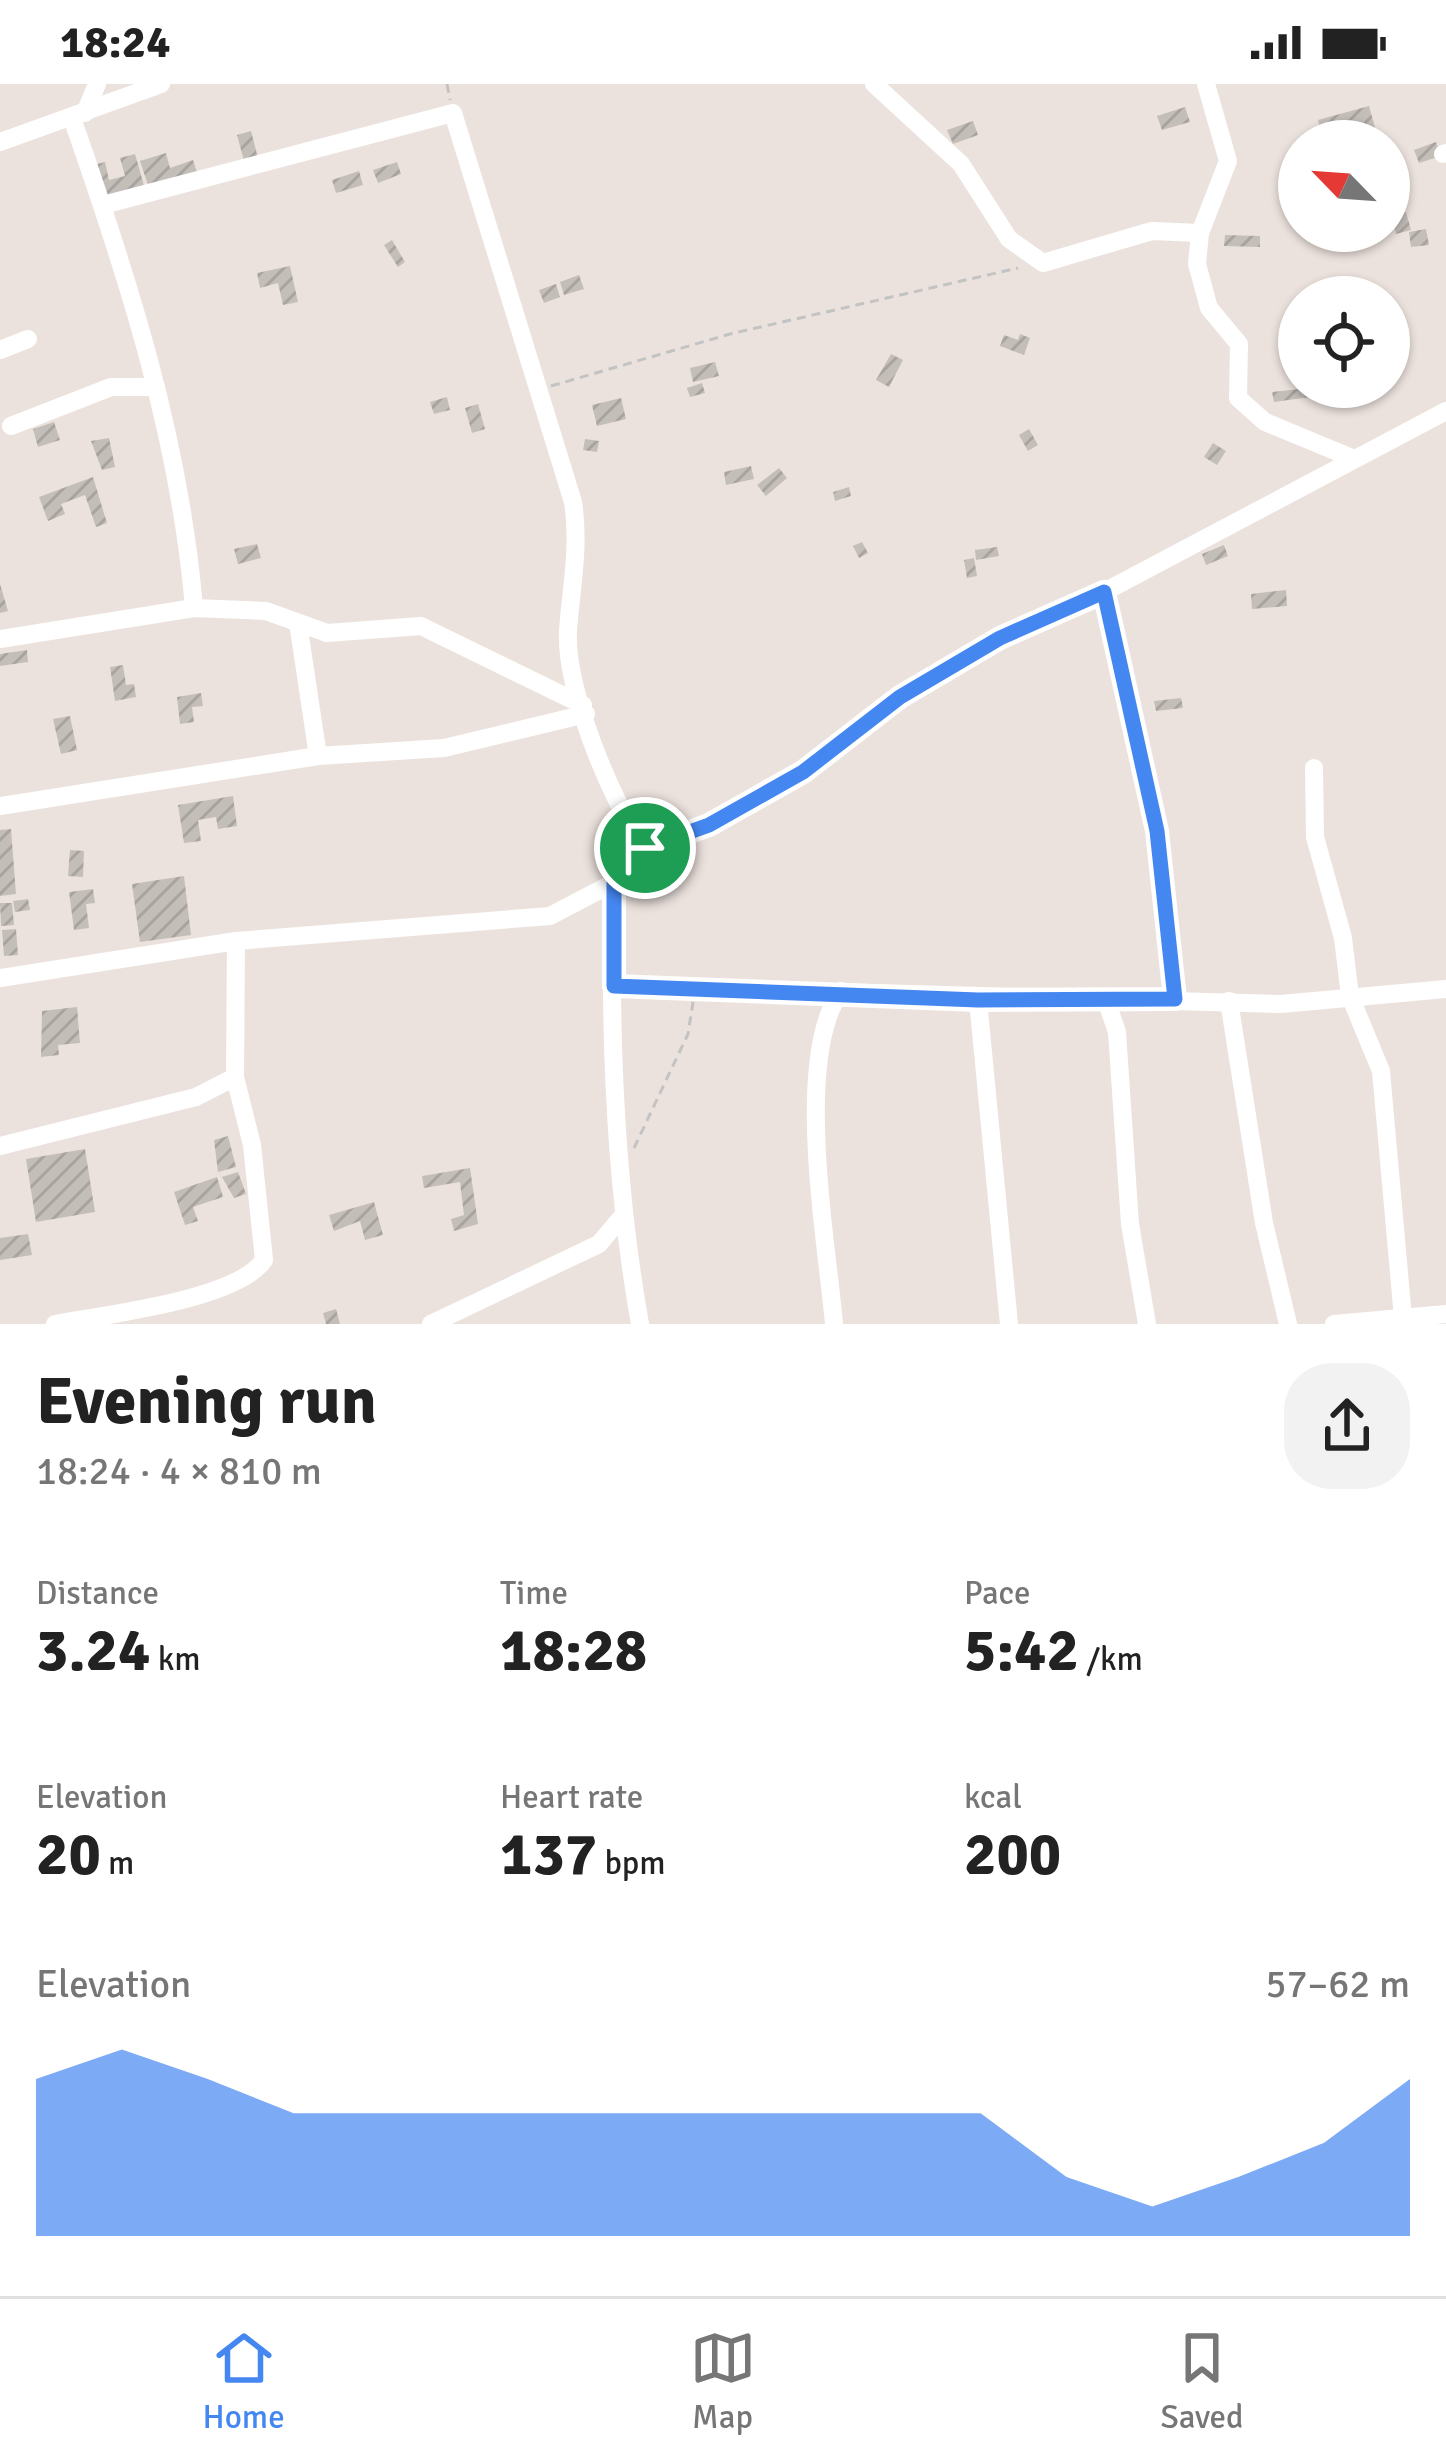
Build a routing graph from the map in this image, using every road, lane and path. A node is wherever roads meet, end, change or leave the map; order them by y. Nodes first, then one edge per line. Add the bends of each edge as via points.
1 (97, 84) edge
2 (161, 84) edge
3 (874, 84) edge
4 (1206, 84) edge
5 (120, 92) edge
6 (79, 116) junction
7 (0, 142) edge
8 (103, 205) junction
9 (1200, 232) junction
10 (1042, 263) junction
11 (28, 339) dead end
12 (0, 350) edge
13 (157, 387) junction
14 (538, 390) junction
15 (1446, 411) edge
16 (11, 426) dead end
17 (1352, 458) junction
18 (1104, 592) junction
19 (194, 608) junction
20 (298, 623) junction
21 (0, 639) edge
22 (585, 710) junction
23 (318, 756) junction
24 (1314, 768) dead end
25 (0, 806) edge
26 (645, 848) junction
27 (614, 883) junction
28 (236, 941) junction
29 (0, 978) edge
30 (614, 986) junction
31 (1446, 989) edge
32 (694, 990) junction
33 (841, 992) junction
34 (1350, 996) junction
35 (1175, 999) junction
36 (978, 1000) junction
37 (1106, 1000) junction
38 (1229, 1001) junction
39 (235, 1076) junction
40 (0, 1146) edge
41 (620, 1177) junction
42 (621, 1218) junction
43 (1446, 1314) edge
44 (1403, 1318) junction
45 (55, 1324) edge
46 (431, 1324) edge
47 (640, 1324) edge
48 (834, 1324) edge
49 (1010, 1324) edge
50 (1147, 1324) edge
51 (1288, 1324) edge
52 (1334, 1324) edge

1 - 6 street
2 - 5 street
3 - 10 street via 961,164 1009,239
4 - 9 street via 1228,161
5 - 6 street
6 - 7 street
6 - 8 street
8 - 13 street
8 - 14 street via 453,113
9 - 10 street via 1152,231
9 - 17 street via 1200,286 1239,344 1238,398 1265,422
10 - 14 path via 797,316
11 - 12 street
13 - 16 street via 111,387
13 - 19 street via 186,510
14 - 22 street via 577,530 568,632
15 - 17 street
17 - 18 street
18 - 26 street via 1000,638 900,697 803,772 709,825
18 - 35 street via 1157,831
19 - 20 street via 266,611
19 - 21 street
20 - 22 street via 327,633 367,626 440,632
20 - 23 street
22 - 23 street via 444,748
22 - 26 street via 606,785
23 - 25 street
24 - 34 street via 1315,837
26 - 27 street
27 - 28 street via 550,916
27 - 30 street
28 - 29 street
28 - 39 street
30 - 32 street
30 - 41 street
31 - 34 street
32 - 33 street
32 - 41 path via 688,1034
33 - 36 street
33 - 48 street via 823,1026 816,1112
34 - 38 street
34 - 44 street via 1381,1071
35 - 37 street
35 - 38 street
36 - 37 street
36 - 49 street
37 - 50 street via 1117,1032 1130,1224
38 - 51 street
39 - 40 street via 196,1097
39 - 45 street via 252,1144 264,1260 256,1271 152,1306
41 - 42 street
42 - 46 street via 599,1244
42 - 47 street
43 - 44 street
44 - 52 street

